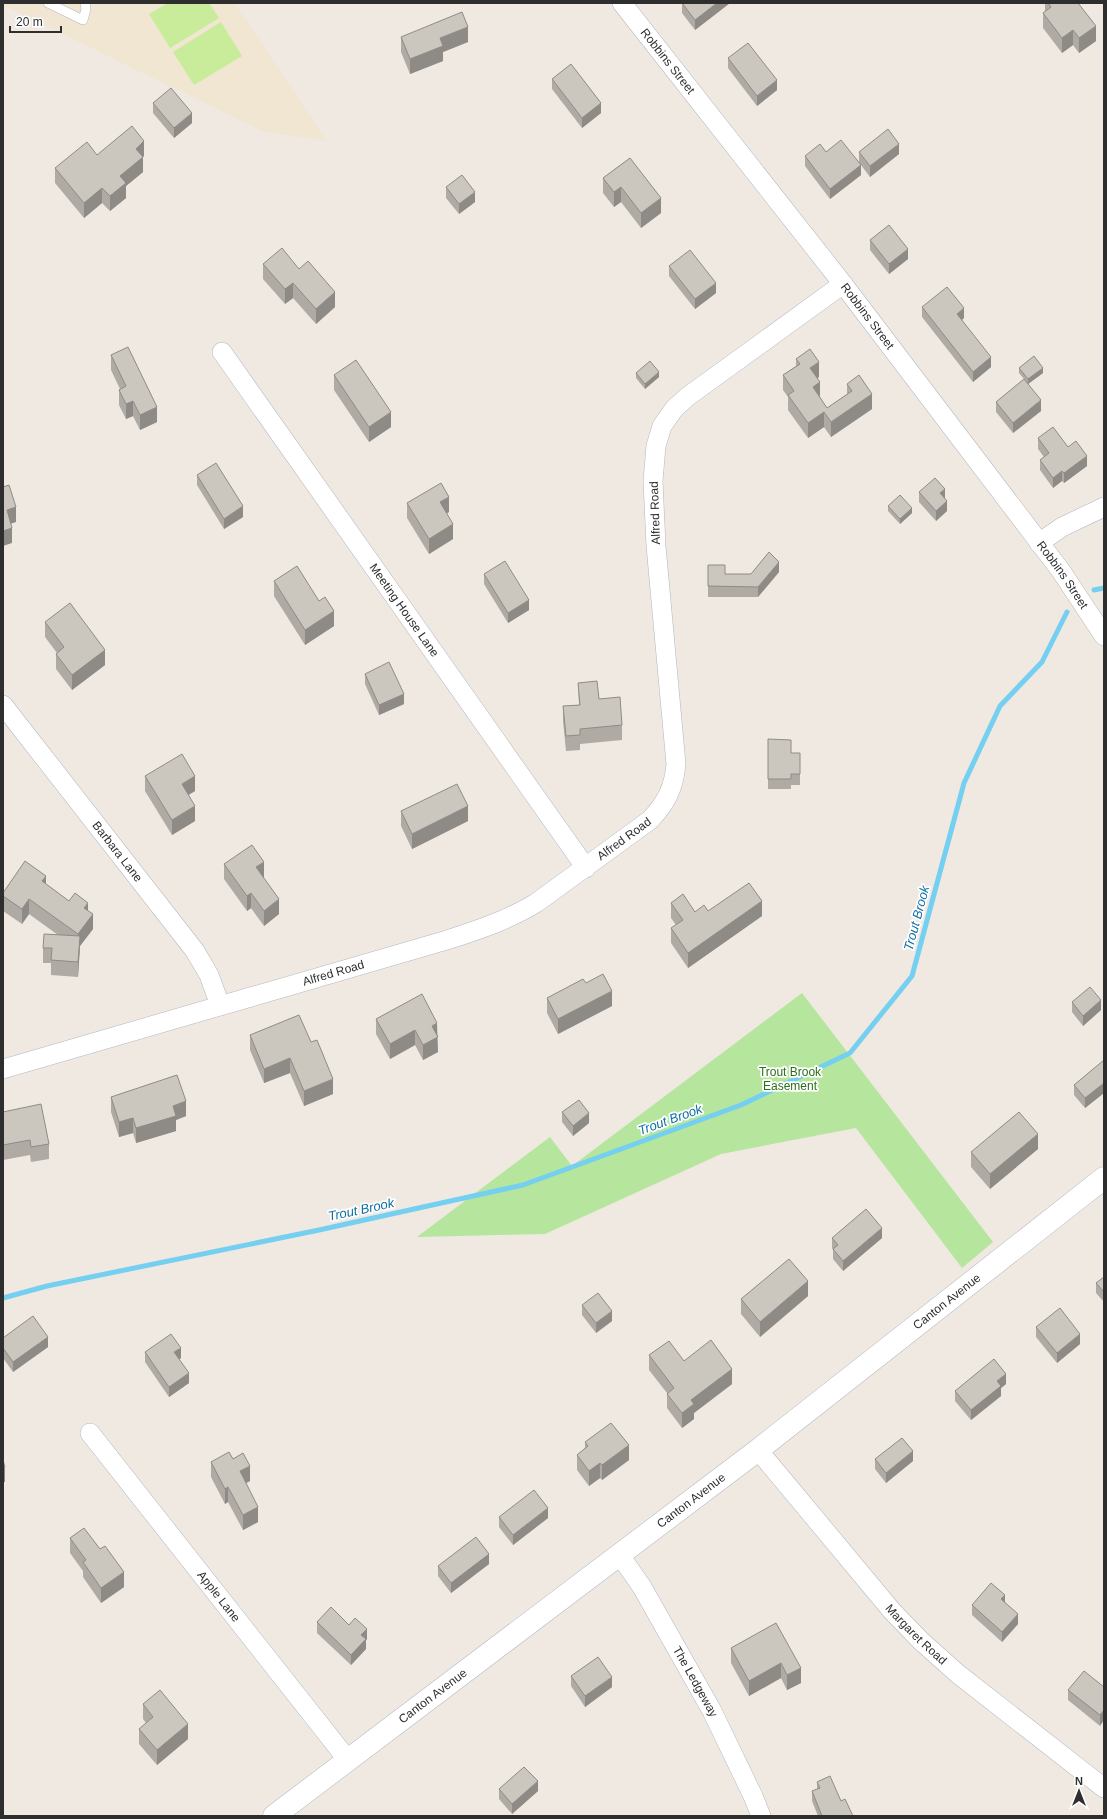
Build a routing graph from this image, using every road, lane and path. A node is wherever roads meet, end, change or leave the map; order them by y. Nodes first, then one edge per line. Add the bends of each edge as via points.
1 (48, 3) edge
2 (85, 3) edge
3 (622, 3) edge
4 (843, 284) junction
5 (222, 352) dead end
6 (1104, 507) edge
7 (1039, 543) junction
8 (1104, 636) edge
9 (3, 705) edge
10 (586, 868) junction
11 (220, 1005) junction
12 (3, 1069) edge
13 (1104, 1178) edge
14 (90, 1433) dead end
15 (758, 1450) junction
16 (619, 1554) junction
17 (347, 1759) junction
18 (1104, 1788) edge
19 (274, 1816) edge
20 (761, 1816) edge

1 - 2 lane via 83,20
3 - 4 street, Robbins Street
4 - 7 street, Robbins Street
4 - 10 street, Alfred Road via 686,398 662,426 654,459 654,510 675,753 674,784 665,802 650,820
5 - 10 street, Meeting House Lane
6 - 7 street via 1062,527
7 - 8 street, Robbins Street
9 - 11 street, Barbara Lane via 195,951 209,975
10 - 11 street, Alfred Road via 536,903 488,926
11 - 12 street, Alfred Road
13 - 15 main road, Canton Avenue
14 - 17 street, Apple Lane
15 - 16 main road, Canton Avenue
15 - 18 street, Margaret Road via 892,1611 921,1641 958,1674
16 - 17 main road, Canton Avenue
16 - 20 street, The Ledgeway via 642,1587 712,1711
17 - 19 main road, Canton Avenue

